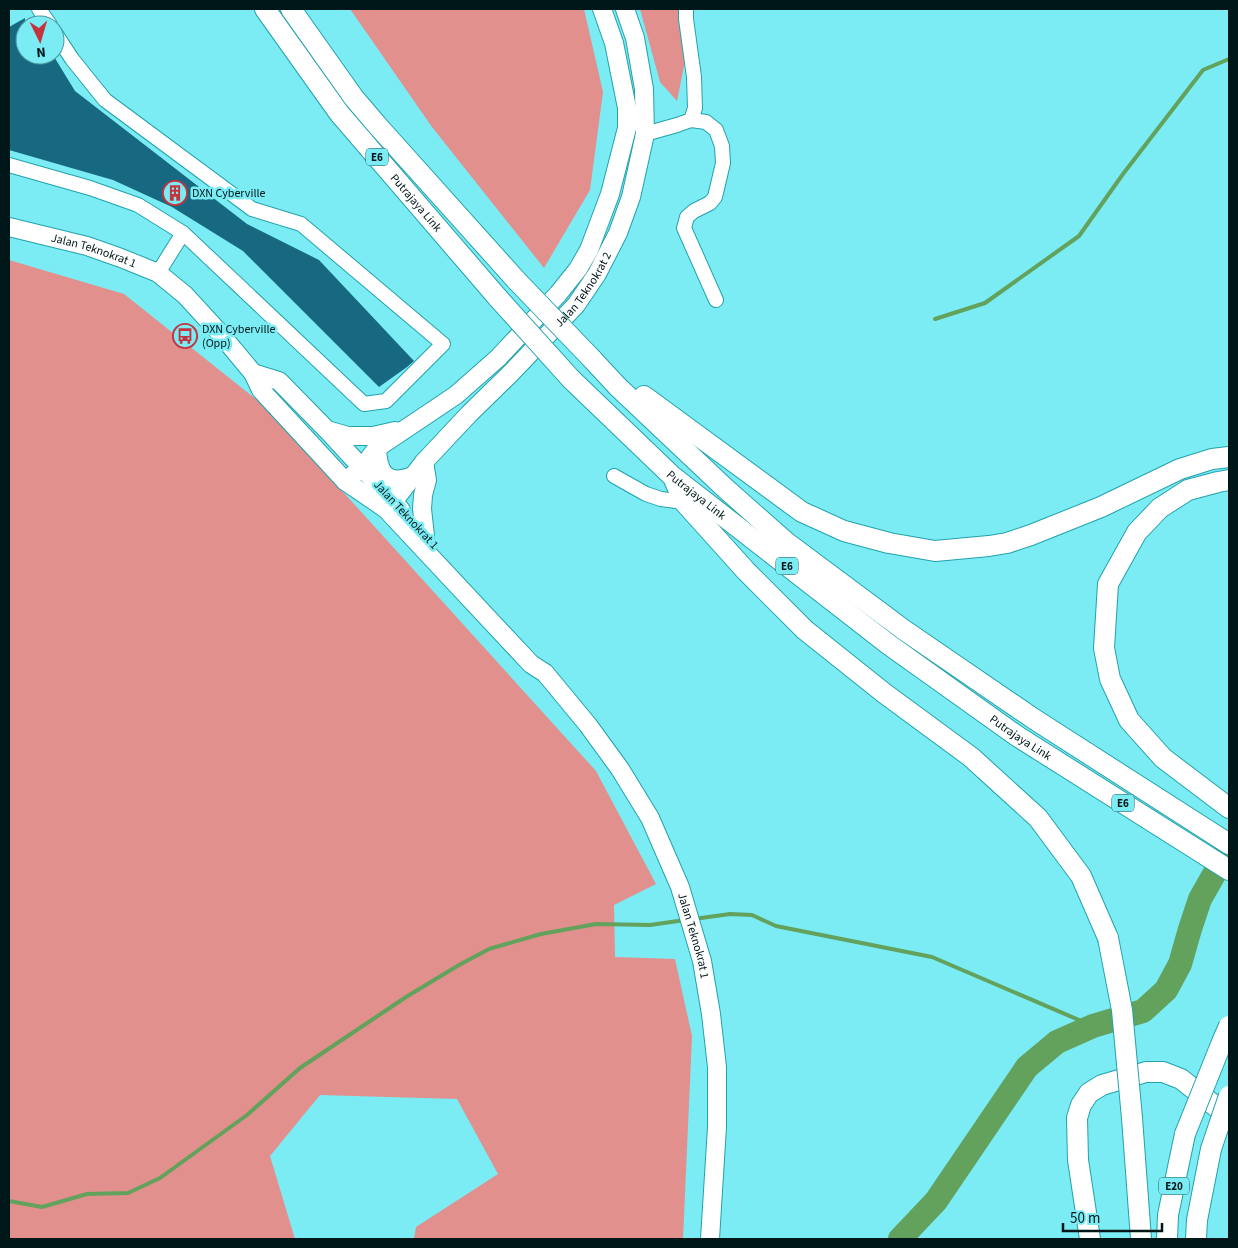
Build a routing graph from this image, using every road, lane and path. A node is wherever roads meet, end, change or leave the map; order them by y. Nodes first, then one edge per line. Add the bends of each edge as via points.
1 (265, 9) edge
2 (291, 9) edge
3 (602, 9) edge
4 (625, 9) edge
5 (686, 9) edge
6 (65, 48) edge
7 (691, 120) junction
8 (645, 134) junction
9 (9, 166) edge
10 (9, 227) edge
11 (183, 233) junction
12 (158, 273) junction
13 (716, 300) dead end
14 (253, 373) junction
15 (618, 387) junction
16 (408, 428) junction
17 (327, 430) junction
18 (377, 448) junction
19 (1229, 457) edge
20 (424, 462) junction
21 (362, 468) junction
22 (413, 476) junction
23 (614, 476) dead end
24 (672, 476) junction
25 (1229, 480) edge
26 (345, 481) junction
27 (684, 502) junction
28 (390, 505) junction
29 (425, 536) junction
30 (545, 674) junction
31 (1229, 808) edge
32 (1229, 844) edge
33 (1229, 870) edge
34 (1229, 1026) edge
35 (1229, 1096) edge
36 (1229, 1116) edge
37 (710, 1239) edge
38 (1090, 1239) edge
39 (1141, 1239) edge
40 (1167, 1239) edge
41 (1196, 1239) edge

1 - 24 highway, Putrajaya Link / E6, bridge via 339,113 498,298 571,379
2 - 15 highway, Putrajaya Link / E6, bridge via 376,125
3 - 16 main road, Jalan Teknokrat 2 via 614,43 626,102 627,128 610,194 589,250 558,294 498,358 456,394
4 - 8 main road, Jalan Teknokrat 2 via 635,38 644,89
5 - 7 lane via 694,77 695,108
6 - 11 lane via 104,100 252,209 301,224 443,344 386,401 364,404
7 - 8 lane
7 - 13 lane via 706,122 716,130 722,146 723,163 715,197 687,217 684,228
8 - 20 main road, Jalan Teknokrat 2 via 631,197 618,233 581,298
9 - 11 lane via 138,205
10 - 12 main road, Jalan Teknokrat 1 via 87,246
11 - 12 lane
12 - 14 main road, Jalan Teknokrat 1 via 185,294
14 - 17 main road, Jalan Teknokrat 1 via 278,381
14 - 26 main road, Jalan Teknokrat 1 via 261,390
15 - 19 highway via 641,394 802,512 852,533 935,552 1007,543 1101,507 1180,469
15 - 32 highway, Putrajaya Link / E6 via 786,542 904,630 1034,719
16 - 17 main road via 373,436 348,436
16 - 18 main road, Jalan Teknokrat 2
17 - 21 main road, Jalan Teknokrat 1
18 - 21 main road, Jalan Teknokrat 2
18 - 22 main road via 380,470 387,478 395,480
20 - 22 main road, Jalan Teknokrat 2
20 - 29 main road via 427,480 422,509
21 - 26 main road, Jalan Teknokrat 2
21 - 28 main road, Jalan Teknokrat 1
22 - 28 main road, Jalan Teknokrat 2
23 - 27 lane via 646,494
24 - 27 highway
24 - 33 highway, Putrajaya Link / E6 via 888,644 1017,736
25 - 31 highway via 1188,490 1160,508 1137,532 1108,584 1104,648 1110,679 1129,720 1162,758
26 - 28 main road, Jalan Teknokrat 1
27 - 39 highway, bridge via 804,630 971,757 1038,818 1081,876 1108,938 1122,1010
28 - 29 main road, Jalan Teknokrat 1
28 - 30 main road, Jalan Teknokrat 1 via 531,664
29 - 30 main road, Jalan Teknokrat 1 via 540,658
30 - 37 main road, Jalan Teknokrat 1 via 588,725 650,818 680,887 702,962 717,1067
34 - 40 highway, E20, bridge via 1185,1134 1168,1216
35 - 41 highway, E20, bridge via 1211,1149
36 - 38 highway via 1181,1079 1162,1072 1146,1072 1102,1085 1089,1093 1077,1118 1078,1160

